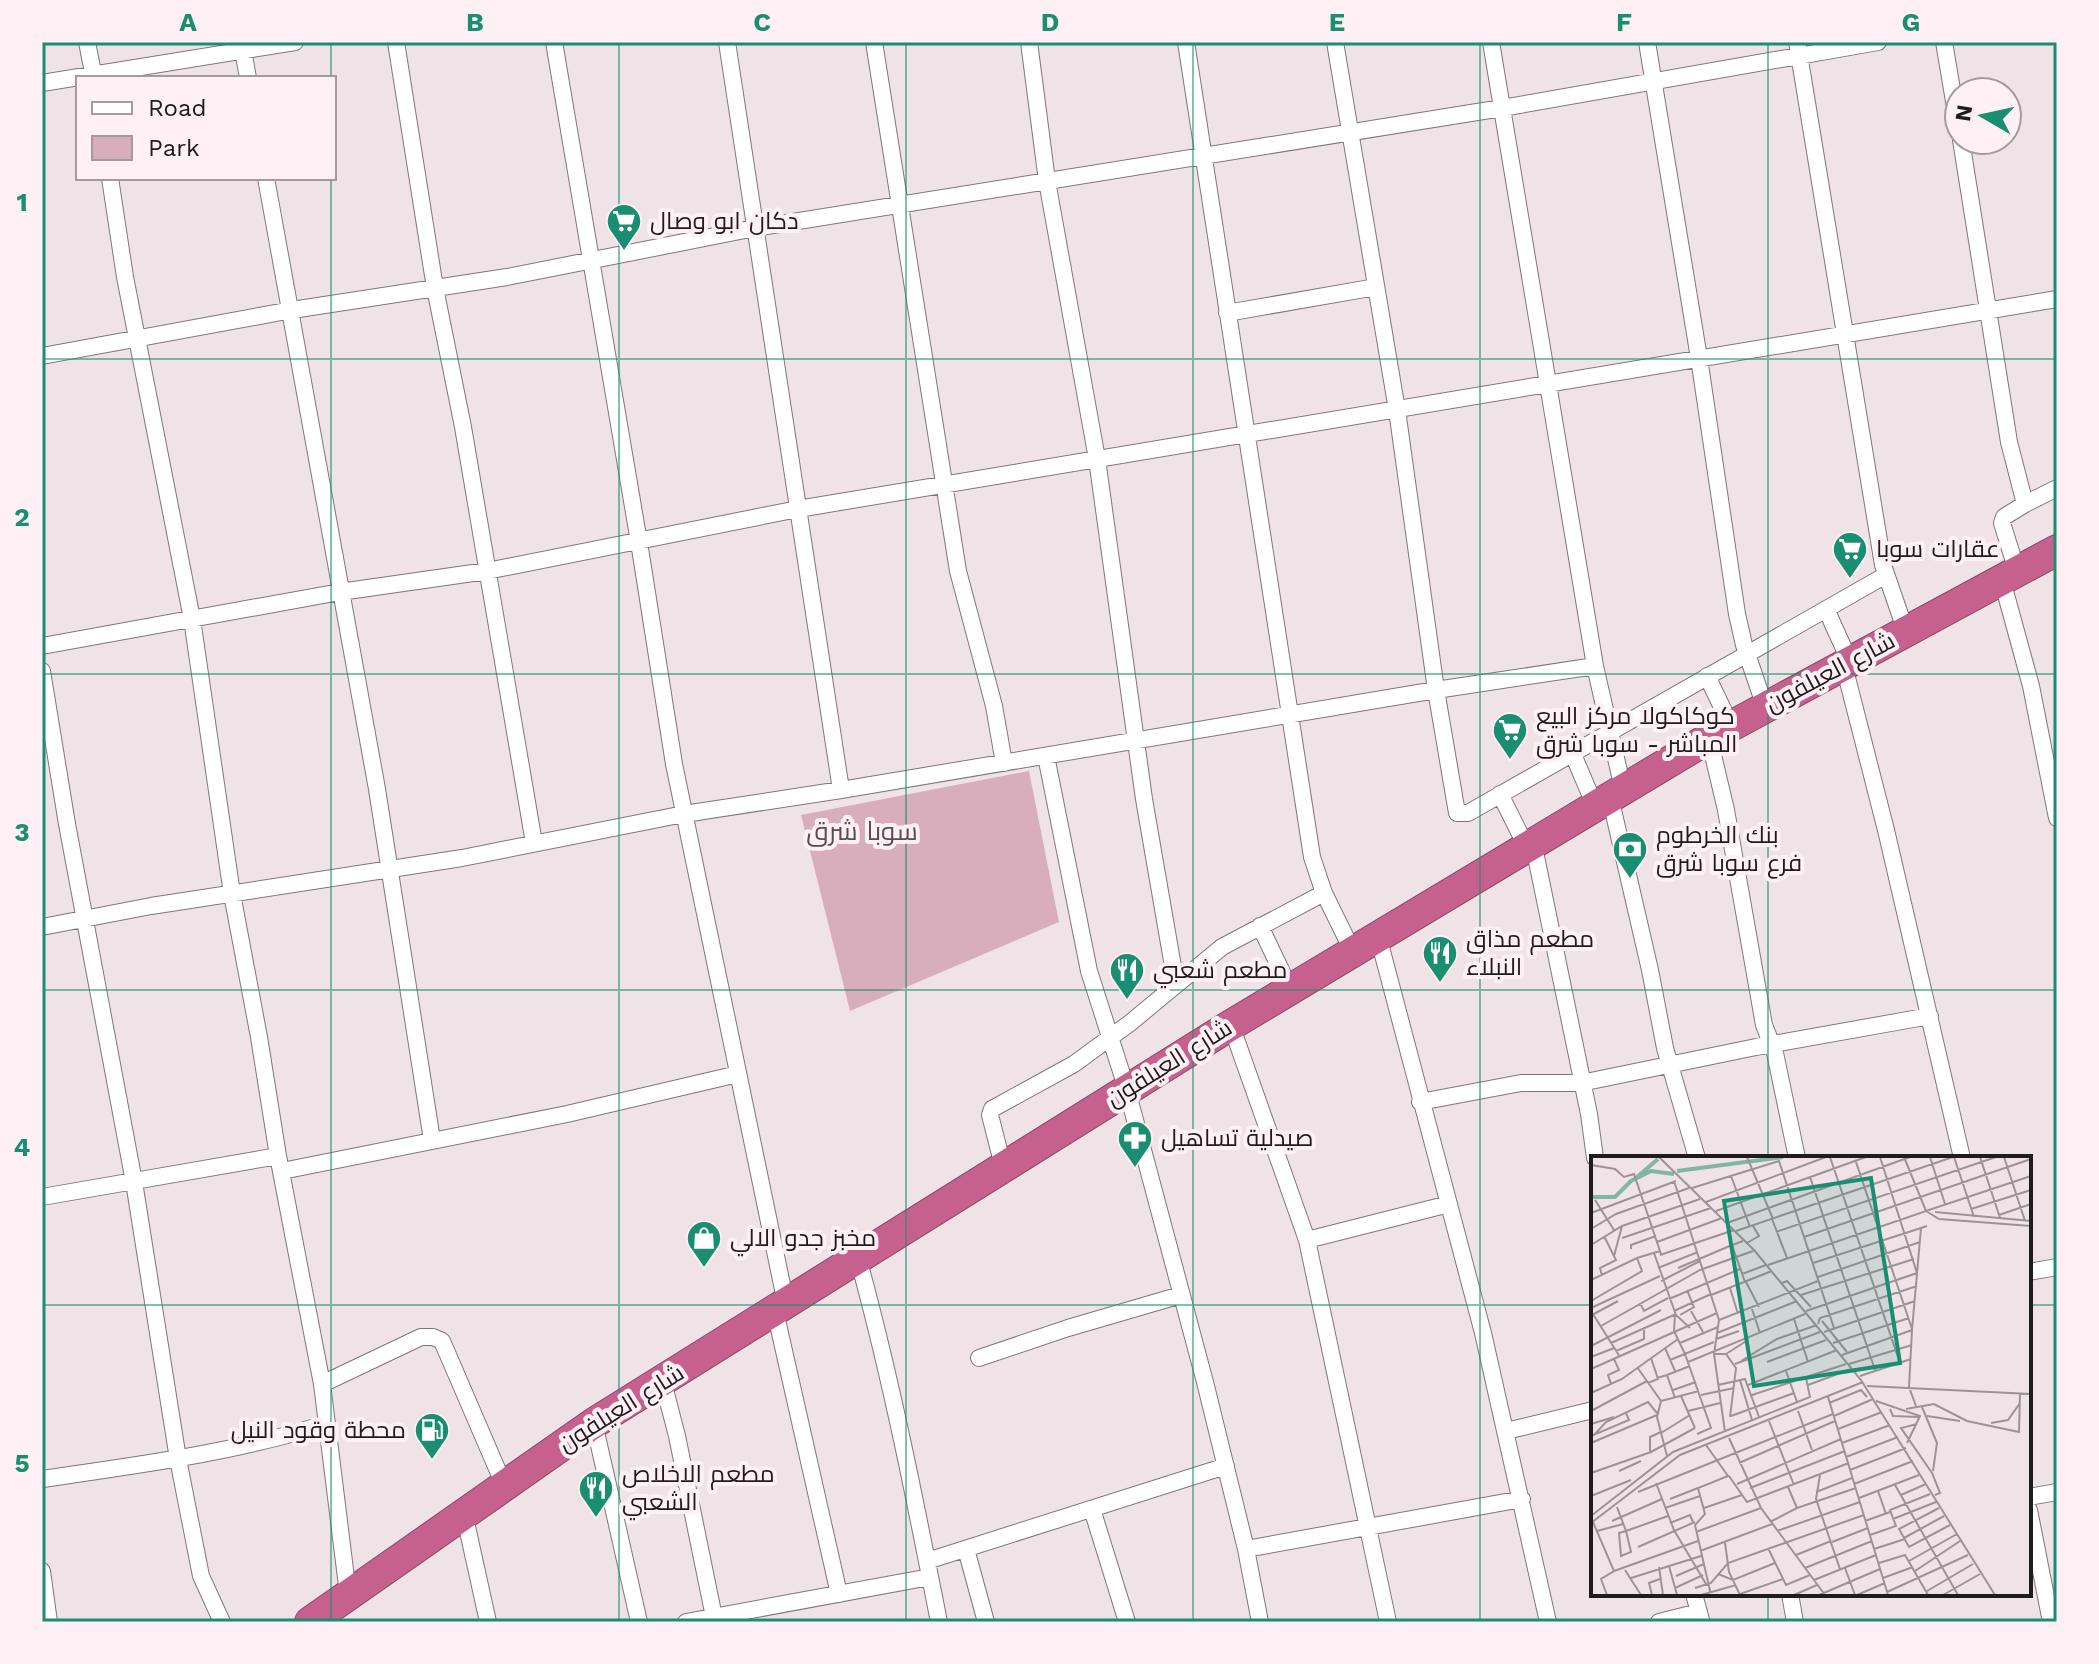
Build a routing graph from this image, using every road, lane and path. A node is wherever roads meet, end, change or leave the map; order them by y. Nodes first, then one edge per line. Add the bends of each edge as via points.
1 (87, 42) edge
2 (295, 42) edge
3 (396, 42) edge
4 (554, 42) edge
5 (727, 42) edge
6 (874, 42) edge
7 (1029, 42) edge
8 (1186, 42) edge
9 (1335, 42) edge
10 (1491, 42) edge
11 (1647, 42) edge
12 (1878, 42) edge
13 (1944, 42) edge
14 (242, 47) edge
15 (1798, 49) edge
16 (94, 76) edge
17 (248, 76) edge
18 (1950, 76) edge
19 (76, 78) edge
20 (1653, 82) junction
21 (42, 83) edge
22 (1502, 108) junction
23 (1349, 131) junction
24 (1203, 155) junction
25 (1964, 156) edge
26 (110, 180) edge
27 (266, 180) edge
28 (1047, 181) junction
29 (900, 205) junction
30 (755, 228) junction
31 (592, 260) junction
32 (1376, 287) junction
33 (435, 288) junction
34 (2057, 299) edge
35 (292, 310) junction
36 (1986, 310) junction
37 (1227, 313) junction
38 (1844, 335) junction
39 (139, 339) junction
40 (42, 356) edge
41 (1699, 358) junction
42 (1548, 384) junction
43 (1397, 410) junction
44 (1247, 435) junction
45 (1097, 459) junction
46 (944, 485) junction
47 (2057, 488) edge
48 (2025, 504) junction
49 (798, 509) junction
50 (639, 542) junction
51 (2057, 550) edge
52 (487, 571) junction
53 (1886, 575) junction
54 (2010, 575) junction
55 (340, 592) junction
56 (1826, 609) junction
57 (192, 619) junction
58 (1906, 632) junction
59 (42, 646) edge
60 (1747, 654) junction
61 (1847, 664) junction
62 (1595, 666) junction
63 (42, 671) edge
64 (1707, 676) junction
65 (1436, 690) junction
66 (1765, 707) junction
67 (1290, 714) junction
68 (1609, 731) junction
69 (1720, 732) junction
70 (1137, 741) junction
71 (1572, 752) junction
72 (1046, 756) junction
73 (1004, 763) junction
74 (841, 790) junction
75 (1500, 794) junction
76 (1609, 798) junction
77 (684, 814) junction
78 (2057, 818) edge
79 (534, 843) junction
80 (1529, 844) junction
81 (390, 869) junction
82 (1324, 893) junction
83 (232, 894) junction
84 (85, 919) junction
85 (1260, 926) junction
86 (42, 927) edge
87 (1365, 944) junction
88 (1176, 984) junction
89 (1290, 989) junction
90 (1930, 1016) junction
91 (1231, 1025) junction
92 (1109, 1038) junction
93 (1772, 1045) junction
94 (1670, 1066) junction
95 (738, 1074) junction
96 (1581, 1083) junction
97 (1127, 1090) junction
98 (1420, 1102) junction
99 (432, 1140) junction
100 (1595, 1156) edge
101 (1696, 1156) edge
102 (1797, 1156) edge
103 (1962, 1156) edge
104 (280, 1164) junction
105 (1003, 1166) junction
106 (134, 1182) junction
107 (42, 1197) edge
108 (1449, 1204) junction
109 (1307, 1240) junction
110 (858, 1258) junction
111 (2057, 1267) edge
112 (2031, 1272) edge
113 (1181, 1295) junction
114 (781, 1307) junction
115 (979, 1358) dead end
116 (663, 1382) junction
117 (322, 1384) junction
118 (1591, 1410) edge
119 (594, 1423) junction
120 (325, 1424) junction
121 (1506, 1431) junction
122 (178, 1459) junction
123 (1226, 1466) junction
124 (42, 1479) edge
125 (504, 1485) junction
126 (2057, 1492) edge
127 (2031, 1497) edge
128 (1522, 1499) junction
129 (1092, 1509) junction
130 (464, 1513) junction
131 (2031, 1520) edge
132 (1368, 1529) junction
133 (966, 1549) junction
134 (1246, 1549) junction
135 (928, 1569) junction
136 (42, 1571) edge
137 (839, 1594) junction
138 (1695, 1596) edge
139 (1790, 1596) edge
140 (342, 1606) edge
141 (785, 1614) edge
142 (714, 1617) junction
143 (1700, 1617) edge
144 (49, 1622) edge
145 (222, 1622) edge
146 (310, 1622) edge
147 (488, 1622) edge
148 (639, 1622) edge
149 (686, 1622) edge
150 (939, 1622) edge
151 (986, 1622) edge
152 (1127, 1622) edge
153 (1260, 1622) edge
154 (1388, 1622) edge
155 (1548, 1622) edge
156 (1659, 1622) edge
157 (1795, 1622) edge
158 (2051, 1622) edge

1 - 16 street
2 - 14 street
3 - 33 street
4 - 31 street
5 - 30 street
6 - 29 street
7 - 28 street
8 - 24 street
9 - 23 street
10 - 22 street
11 - 20 street
12 - 15 street
13 - 18 street
14 - 16 street
14 - 17 street
15 - 20 street
15 - 38 street
19 - 21 street
20 - 22 street
20 - 41 street
22 - 23 street
22 - 42 street
23 - 24 street
23 - 32 street
24 - 28 street
24 - 37 street
25 - 36 street
26 - 39 street
27 - 35 street
28 - 29 street
28 - 45 street
29 - 30 street
29 - 46 street
30 - 31 street
30 - 49 street
31 - 33 street
31 - 50 street
32 - 37 street
32 - 43 street
33 - 35 street
33 - 52 street
34 - 36 street
35 - 39 street
35 - 55 street
36 - 38 street
36 - 48 street
37 - 44 street
38 - 41 street
38 - 53 street
39 - 40 street
39 - 57 street
41 - 42 street
41 - 60 street
42 - 43 street
42 - 62 street
43 - 44 street
43 - 65 street
44 - 45 street
44 - 67 street
45 - 46 street
45 - 70 street
46 - 49 street
46 - 73 street via 958,571
47 - 48 street
48 - 54 street via 2002,523
49 - 50 street
49 - 74 street
50 - 52 street
50 - 77 street
51 - 54 highway, شارع العيلفون
52 - 55 street
52 - 79 street
53 - 56 street
53 - 58 street
54 - 58 highway, شارع العيلفون
54 - 78 street
55 - 57 street
55 - 81 street
56 - 60 street
56 - 61 street
57 - 59 street
57 - 83 street
58 - 61 highway, شارع العيلفون
60 - 64 street
60 - 66 street
61 - 66 highway, شارع العيلفون
61 - 90 street
62 - 65 street
62 - 68 street
63 - 84 street
64 - 68 street
64 - 69 street
65 - 67 street
65 - 75 street via 1454,810 1464,814
66 - 69 highway, شارع العيلفون
67 - 70 street
67 - 82 street via 1312,857
68 - 71 street
68 - 76 street
69 - 76 highway, شارع العيلفون
69 - 93 street via 1726,810 1764,1025
70 - 72 street
70 - 88 street
71 - 75 street
71 - 76 street
72 - 73 street
72 - 92 street via 1089,971
73 - 74 street
74 - 77 street
75 - 80 street
76 - 80 highway, شارع العيلفون
76 - 94 street
77 - 79 street
77 - 95 street
79 - 81 street
80 - 87 highway, شارع العيلفون
80 - 96 street
81 - 83 street
81 - 99 street
82 - 85 street
82 - 87 street
83 - 84 street
83 - 104 street
84 - 86 street
84 - 106 street
85 - 88 street via 1222,947
85 - 89 street
87 - 89 highway, شارع العيلفون
87 - 98 street
88 - 92 street
89 - 91 highway, شارع العيلفون
90 - 93 street
90 - 103 street
91 - 97 highway, شارع العيلفون
91 - 109 street
92 - 97 street
92 - 105 street via 990,1111
93 - 94 street
93 - 102 street
94 - 96 street
94 - 101 street
95 - 99 street
95 - 114 street
96 - 98 street via 1521,1083
96 - 100 street
97 - 105 highway, شارع العيلفون
97 - 113 street
98 - 108 street
99 - 104 street
104 - 106 street
104 - 117 street
105 - 110 highway, شارع العيلفون
106 - 107 street
106 - 122 street
108 - 109 street
108 - 121 street
109 - 132 street
110 - 114 highway, شارع العيلفون
110 - 135 street
111 - 112 street
113 - 115 street
113 - 123 street
114 - 116 highway, شارع العيلفون
114 - 137 street
116 - 119 highway, شارع العيلفون
116 - 142 street
117 - 120 street
117 - 125 street via 421,1337 442,1341
118 - 121 street
119 - 125 highway, شارع العيلفون
119 - 148 street
120 - 122 street
120 - 140 street
121 - 128 street
122 - 124 street
122 - 145 street via 201,1576
123 - 129 street
123 - 134 street
125 - 130 highway, شارع العيلفون
126 - 127 street
128 - 132 street
128 - 155 street
129 - 133 street
129 - 152 street
130 - 140 highway, شارع العيلفون
130 - 147 street
131 - 158 street
132 - 134 street
132 - 154 street
133 - 135 street
133 - 151 street
134 - 153 street
135 - 137 street
135 - 150 street
136 - 144 street
137 - 141 street
138 - 143 street
139 - 157 street
140 - 146 highway, شارع العيلفون
141 - 142 street
142 - 149 street
143 - 156 street

